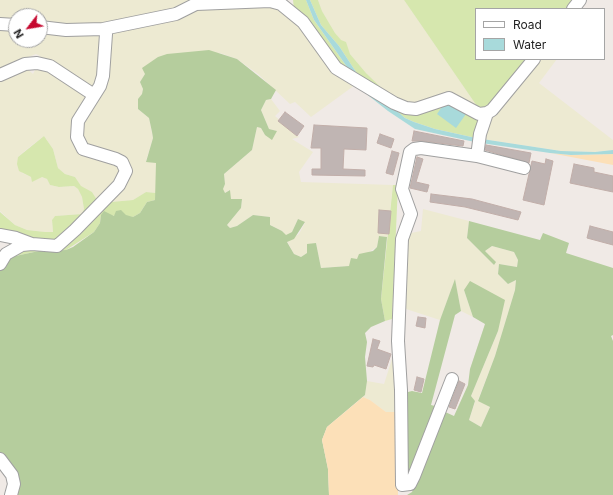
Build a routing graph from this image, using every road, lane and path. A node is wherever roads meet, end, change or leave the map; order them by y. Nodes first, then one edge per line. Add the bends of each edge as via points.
1 (580, 0) edge
2 (574, 8) edge
3 (48, 28) edge
4 (103, 29) junction
5 (533, 60) edge
6 (0, 75) edge
7 (94, 95) junction
8 (487, 113) junction
9 (477, 152) junction
10 (524, 168) dead end
11 (0, 235) edge
12 (32, 244) junction
13 (0, 264) edge
14 (452, 379) dead end
15 (0, 459) edge
16 (11, 495) edge

1 - 2 street
3 - 4 street
4 - 7 street via 106,34 103,76
4 - 8 street via 176,14 196,4 270,1 281,4 303,22 336,68 394,102 406,108 416,108 449,98 479,114
5 - 8 street
6 - 7 street via 25,64 37,63 50,66
7 - 12 street via 78,121 77,137 83,149 122,162 126,171 124,177 57,246
8 - 9 street
9 - 10 street
9 - 14 street via 421,148 410,152 402,189 411,214 402,239 398,341 402,485 410,484 414,476
11 - 12 street
12 - 13 street via 14,248 6,254
15 - 16 street via 12,474 14,484

